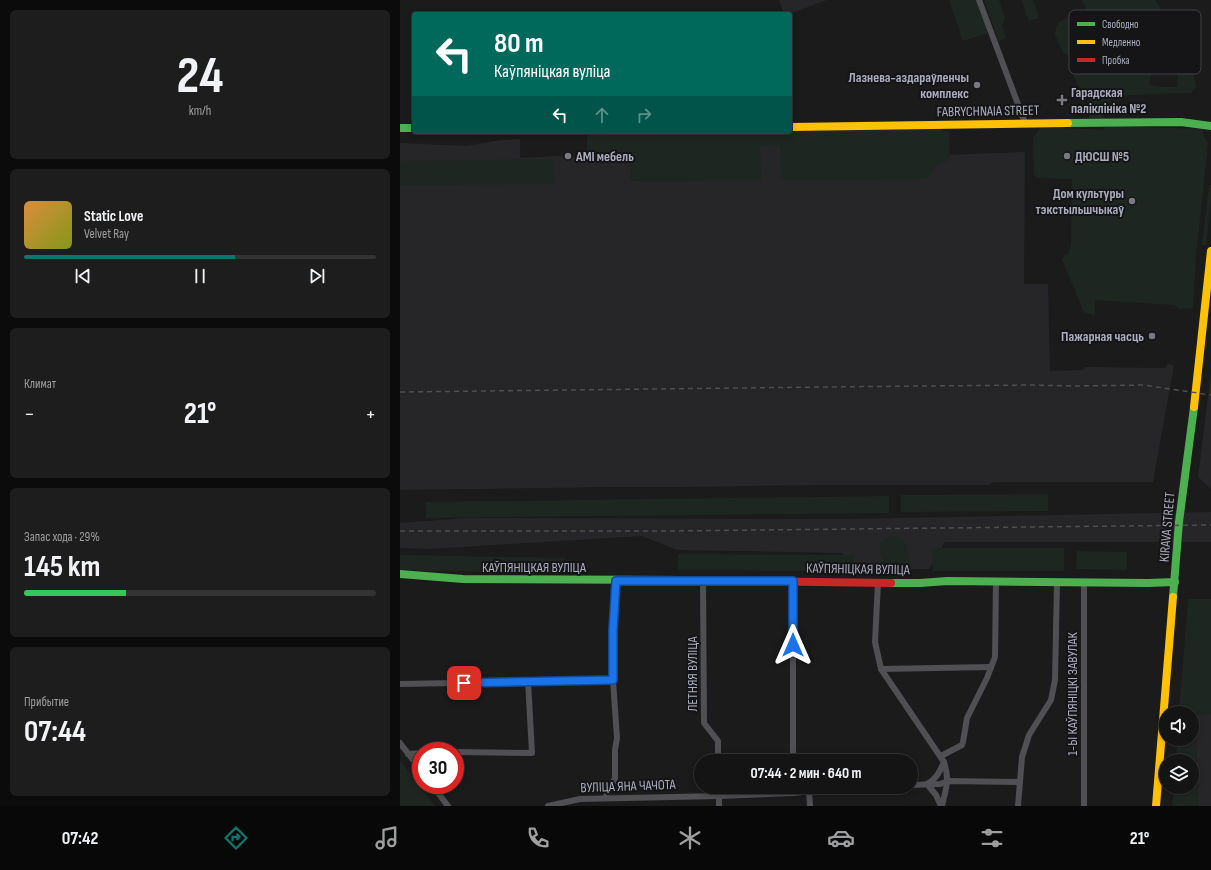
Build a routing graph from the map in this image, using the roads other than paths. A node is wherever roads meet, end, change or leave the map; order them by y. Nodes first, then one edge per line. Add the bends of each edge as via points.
1 (979, 0) edge
2 (1025, 123) junction
3 (1211, 126) edge
4 (792, 127) edge
5 (400, 128) edge
6 (412, 128) edge
7 (1211, 251) edge
8 (400, 574) edge
9 (616, 581) junction
10 (793, 581) junction
11 (996, 581) junction
12 (703, 582) junction
13 (1057, 582) junction
14 (1084, 582) junction
15 (1175, 582) junction
16 (878, 584) junction
17 (991, 668) junction
18 (881, 669) junction
19 (613, 680) junction
20 (528, 681) junction
21 (400, 684) edge
22 (400, 743) edge
23 (464, 752) edge
24 (408, 754) junction
25 (412, 754) edge
26 (718, 754) edge
27 (793, 754) edge
28 (412, 759) edge
29 (942, 759) junction
30 (948, 781) junction
31 (1020, 782) junction
32 (926, 784) junction
33 (918, 785) edge
34 (439, 794) edge
35 (744, 794) edge
36 (809, 794) edge
37 (719, 796) junction
38 (605, 798) junction
39 (448, 806) edge
40 (548, 806) edge
41 (719, 806) edge
42 (810, 806) edge
43 (941, 806) edge
44 (1018, 806) edge
45 (1084, 806) edge
46 (1156, 806) edge

1 - 2 street
2 - 3 main road, FABRYCHNAIA STREET via 1181,122
2 - 4 main road, FABRYCHNAIA STREET
5 - 6 main road
7 - 15 main road, KIRAVA STREET via 1179,522
8 - 9 main road, КАЎПЯНІЦКАЯ ВУЛІЦА via 463,579
9 - 12 main road, КАЎПЯНІЦКАЯ ВУЛІЦА
9 - 19 street
10 - 12 main road, КАЎПЯНІЦКАЯ ВУЛІЦА
10 - 16 main road, КАЎПЯНІЦКАЯ ВУЛІЦА
10 - 27 street
11 - 13 main road, КАЎПЯНІЦКАЯ ВУЛІЦА
11 - 16 main road, КАЎПЯНІЦКАЯ ВУЛІЦА
11 - 17 street via 995,657
12 - 26 street, ЛЕТНЯЯ ВУЛІЦА via 704,723 718,741
13 - 14 main road, КАЎПЯНІЦКАЯ ВУЛІЦА
13 - 31 street, 1-Ы КАЎПЯНІЦКІ ЗАВУЛАК via 1056,680 1051,700 1029,735 1022,757
14 - 15 main road, КАЎПЯНІЦКАЯ ВУЛІЦА
14 - 45 street, 1-Ы КАЎПЯНІЦКІ ЗАВУЛАК
15 - 46 main road, KIRAVA STREET
16 - 18 street via 875,642
17 - 18 street
17 - 29 street via 967,718 962,745
18 - 29 street
19 - 20 street
19 - 38 street via 617,738 615,778
20 - 21 street
20 - 23 street via 532,754
22 - 24 street
24 - 25 street
24 - 28 street
29 - 30 street via 948,773
29 - 32 street via 939,773
30 - 31 street
30 - 32 street
30 - 43 street
31 - 44 street, 1-Ы КАЎПЯНІЦКІ ЗАВУЛАК
32 - 33 street
32 - 43 street via 936,795
34 - 39 street
35 - 37 street, ВУЛІЦА ЯНА ЧАЧОТА
36 - 42 street
37 - 38 street, ВУЛІЦА ЯНА ЧАЧОТА
37 - 41 street
38 - 40 street, ВУЛІЦА ЯНА ЧАЧОТА via 580,799

